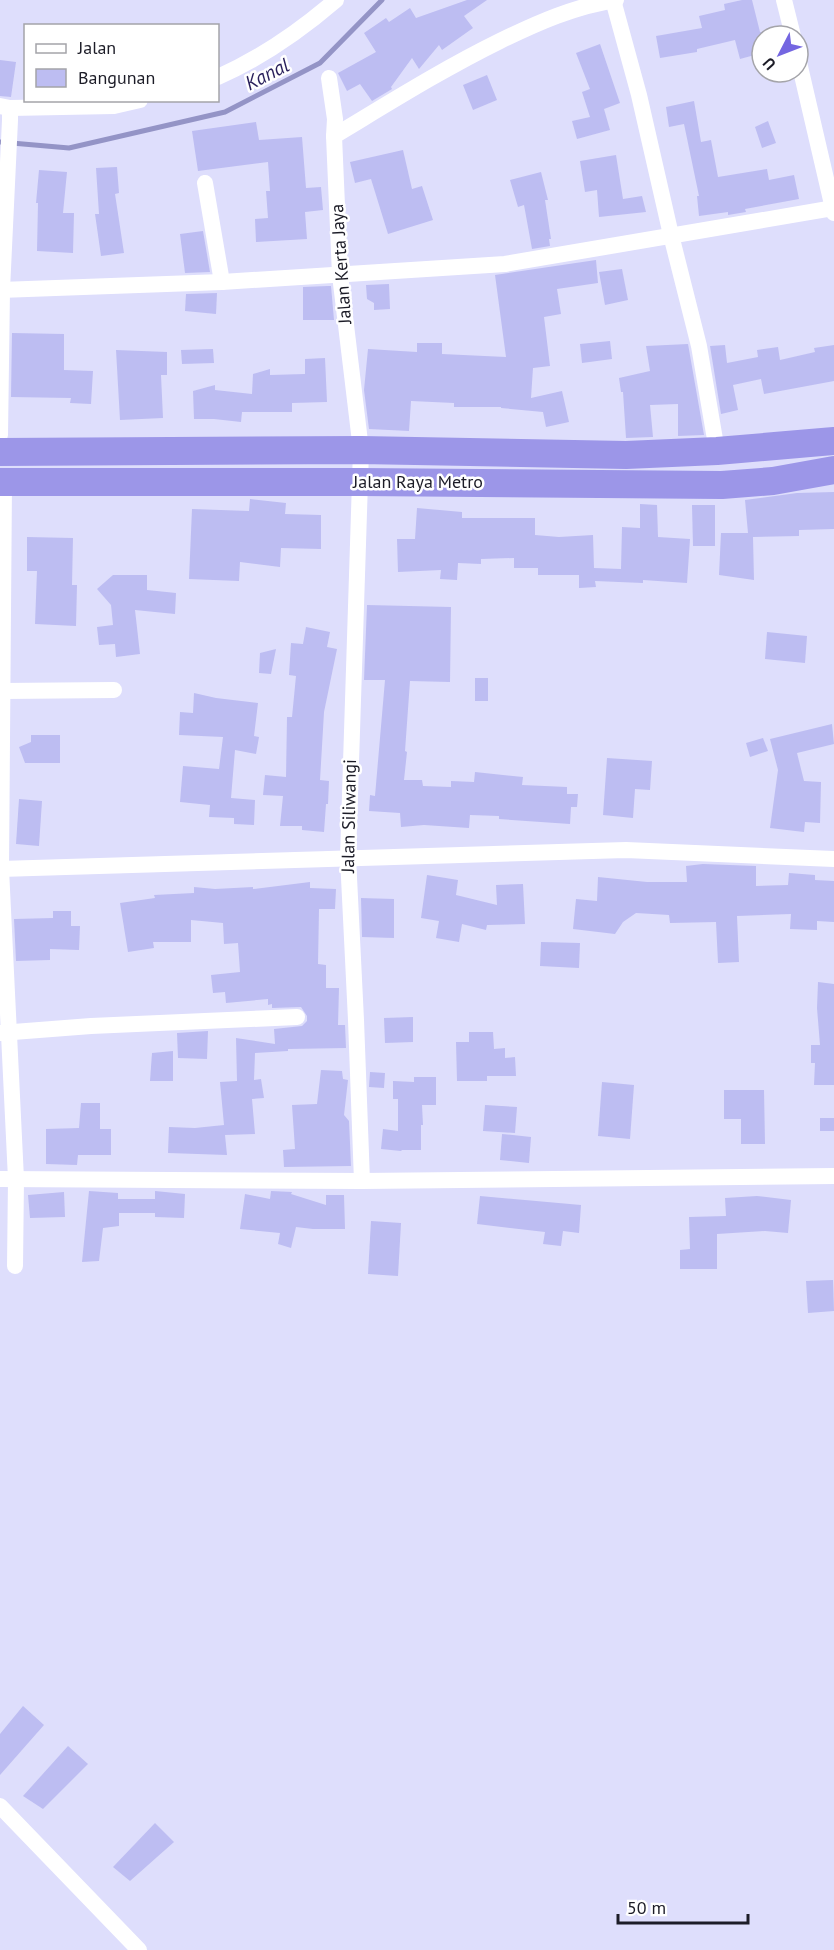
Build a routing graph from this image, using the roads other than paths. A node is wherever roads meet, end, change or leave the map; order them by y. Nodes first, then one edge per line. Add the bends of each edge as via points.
1 (336, 0) edge
2 (615, 0) edge
3 (784, 0) edge
4 (790, 24) edge
5 (219, 77) edge
6 (328, 78) dead end
7 (804, 84) edge
8 (131, 102) edge
9 (7, 111) edge
10 (334, 136) junction
11 (205, 183) dead end
12 (834, 210) edge
13 (670, 235) junction
14 (340, 275) junction
15 (222, 282) junction
16 (1, 290) edge
17 (0, 435) edge
18 (834, 441) edge
19 (360, 450) junction
20 (0, 452) edge
21 (717, 452) junction
22 (834, 470) edge
23 (2, 482) edge
24 (360, 482) junction
25 (114, 690) dead end
26 (3, 691) junction
27 (348, 857) junction
28 (834, 859) edge
29 (1, 869) edge
30 (297, 1017) dead end
31 (4, 1033) edge
32 (834, 1176) edge
33 (8, 1179) edge
34 (362, 1181) junction
35 (15, 1266) dead end
36 (0, 1806) edge
37 (139, 1950) edge

1 - 5 street via 250,62
2 - 10 street via 539,22 454,64
2 - 13 street
3 - 4 street
6 - 10 street, Jalan Kerta Jaya
7 - 12 street
8 - 9 street
9 - 16 street via 10,160
10 - 14 street, Jalan Kerta Jaya
11 - 15 street
12 - 13 street
13 - 14 street via 505,264
13 - 21 street via 699,346
14 - 15 street
14 - 19 street, Jalan Kerta Jaya
15 - 16 street
16 - 17 street
18 - 21 highway
19 - 20 highway
19 - 21 highway via 626,455
19 - 24 street, Jalan Siliwangi
22 - 24 highway, Jalan Raya Metro via 722,485
23 - 24 highway, Jalan Raya Metro
23 - 26 street
24 - 27 street, Jalan Siliwangi
25 - 26 street
26 - 29 street
27 - 28 street via 626,850
27 - 29 street
27 - 34 street, Jalan Siliwangi
29 - 31 street
30 - 31 street
31 - 33 street
32 - 34 street
33 - 34 street
33 - 35 street
36 - 37 street

